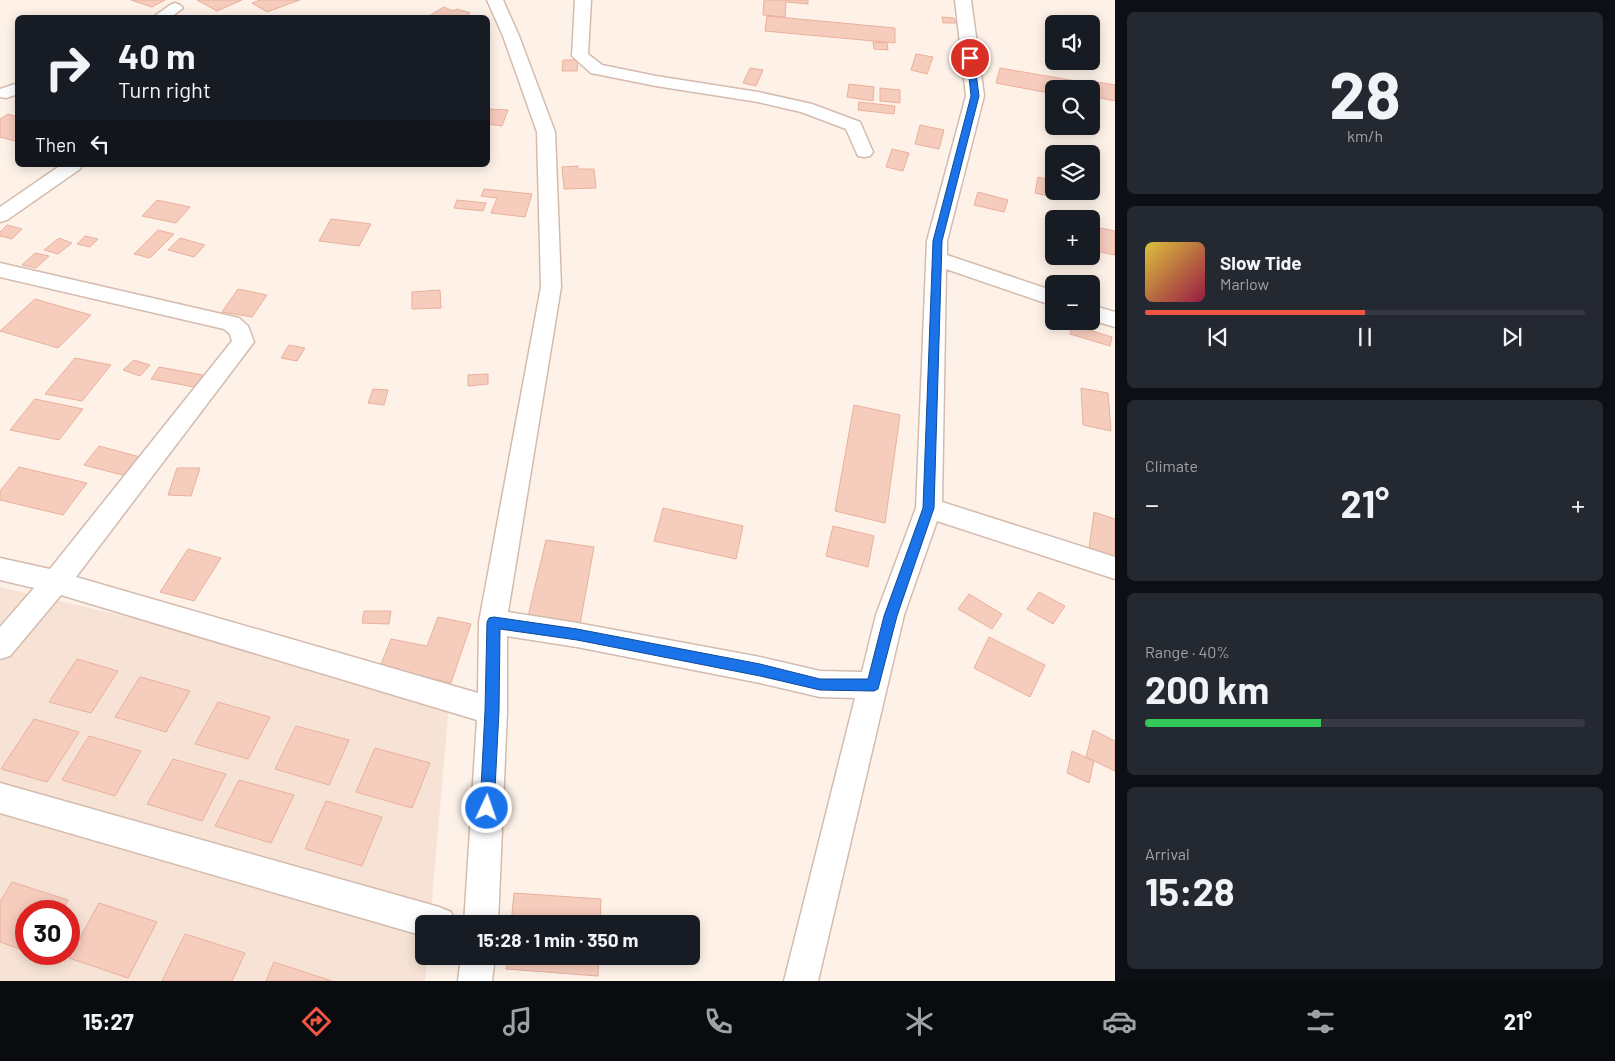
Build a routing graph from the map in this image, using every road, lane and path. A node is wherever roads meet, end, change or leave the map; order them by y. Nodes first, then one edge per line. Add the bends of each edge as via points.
1 (494, 0) edge
2 (583, 0) edge
3 (963, 0) edge
4 (176, 8) edge
5 (164, 15) edge
6 (864, 152) dead end
7 (70, 167) edge
8 (0, 216) edge
9 (937, 259) junction
10 (0, 270) edge
11 (1045, 296) edge
12 (1100, 315) edge
13 (1115, 320) edge
14 (928, 508) junction
15 (1115, 568) edge
16 (0, 569) edge
17 (56, 582) junction
18 (494, 622) junction
19 (0, 647) edge
20 (874, 685) junction
21 (492, 711) junction
22 (0, 798) edge
23 (481, 915) edge
24 (415, 917) edge
25 (477, 965) edge
26 (475, 981) edge
27 (801, 981) edge

1 - 18 street via 511,36 546,132 551,287
2 - 6 street via 580,56 597,70 806,108 854,126
3 - 9 street via 975,96 937,241
4 - 5 street
7 - 8 street
9 - 11 street
9 - 14 street
10 - 17 street via 231,322 240,331 243,342
12 - 13 street
14 - 15 street
14 - 20 street via 890,616
16 - 17 street
17 - 19 street
17 - 21 street
18 - 20 street via 596,638 820,684
18 - 21 street
20 - 27 street
21 - 23 street
22 - 24 street
25 - 26 street

